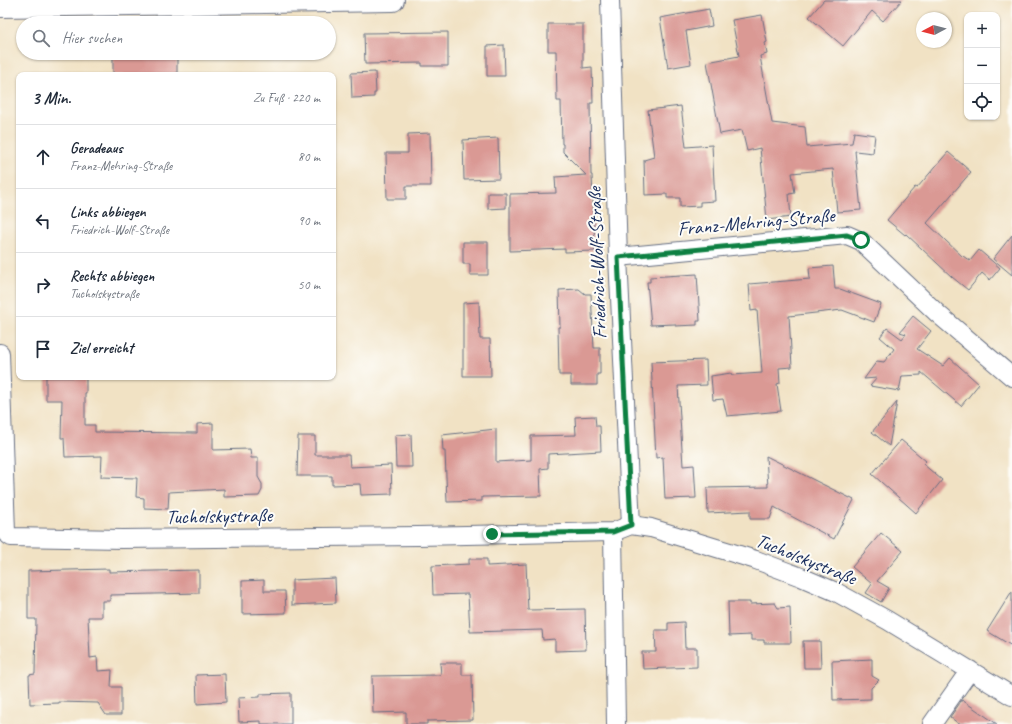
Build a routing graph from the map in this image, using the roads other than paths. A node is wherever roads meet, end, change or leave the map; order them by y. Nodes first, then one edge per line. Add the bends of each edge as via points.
1 (393, 0) edge
2 (610, 0) edge
3 (0, 6) edge
4 (618, 257) junction
5 (0, 353) edge
6 (1012, 377) edge
7 (631, 525) junction
8 (613, 532) junction
9 (970, 670) junction
10 (1012, 696) edge
11 (616, 724) edge
12 (932, 724) edge

1 - 3 street
2 - 4 street, Friedrich-Wolf-Straße
4 - 6 street, Franz-Mehring-Straße via 847,235 861,240 938,314
4 - 7 street, Friedrich-Wolf-Straße
5 - 8 street, Tucholskystraße via 6,533 11,537 122,539
7 - 8 street, Tucholskystraße
7 - 9 street, Tucholskystraße via 651,528 756,560 801,577 836,592 887,620
8 - 11 street
9 - 10 street, Tucholskystraße
9 - 12 street

